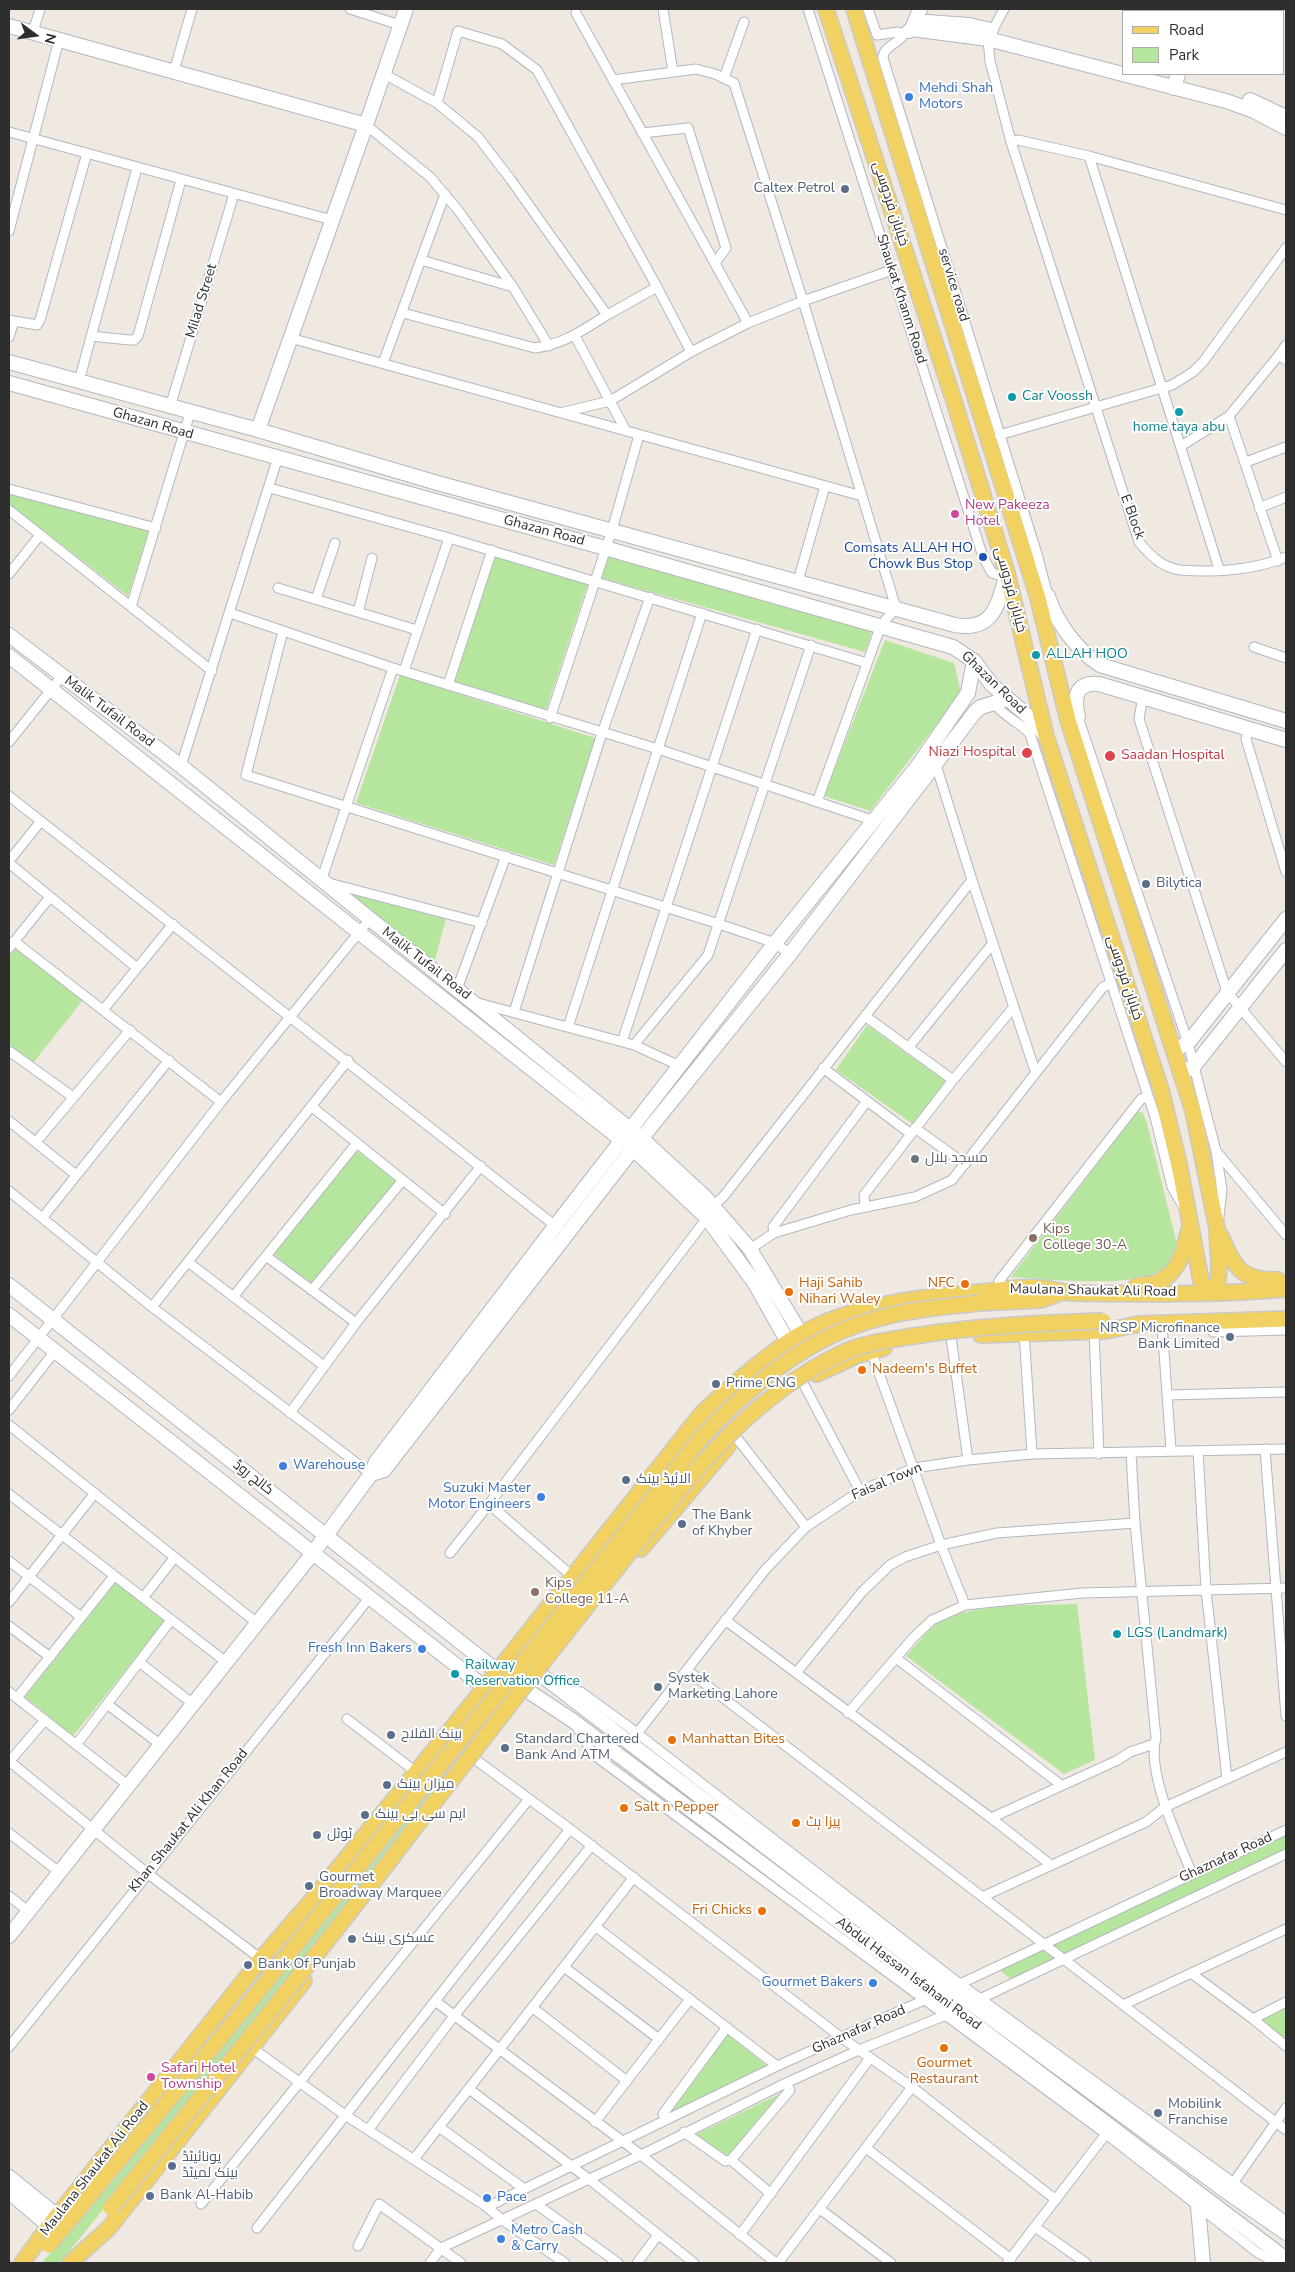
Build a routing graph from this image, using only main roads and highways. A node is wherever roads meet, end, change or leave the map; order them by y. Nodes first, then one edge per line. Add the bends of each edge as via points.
1 (826, 9) edge
2 (854, 9) edge
3 (935, 266) junction
4 (911, 269) junction
5 (976, 396) junction
6 (954, 401) junction
7 (1117, 980) junction
8 (1154, 991) junction
9 (1191, 1221) junction
10 (1217, 1228) junction
11 (1286, 1280) edge
12 (1286, 1289) edge
13 (1210, 1292) junction
14 (1060, 1293) junction
15 (1110, 1294) junction
16 (1286, 1319) edge
17 (1098, 1326) junction
18 (674, 1448) junction
19 (701, 1476) junction
20 (637, 1496) junction
21 (670, 1515) junction
22 (357, 1845) junction
23 (384, 1879) junction
24 (318, 1893) junction
25 (356, 1914) junction
26 (74, 2262) edge
27 (22, 2263) edge
28 (34, 2263) edge

1 - 4 main road, خیابان فردوسی
2 - 3 main road, خیابان فردوسی via 888,95
3 - 4 main road via 945,320 940,325 932,320
3 - 5 main road, خیابان فردوسی
4 - 6 main road, خیابان فردوسی
5 - 6 main road via 958,362 952,358 946,364
5 - 8 main road, خیابان فردوسی via 1043,597 1073,719
6 - 7 main road, خیابان فردوسی via 1007,573 1046,736
7 - 8 main road via 1131,982 1144,1011 1153,1008
7 - 9 main road, خیابان فردوسی via 1161,1090
8 - 10 main road, خیابان فردوسی via 1181,1046 1188,1070
9 - 13 main road, خیابان فردوسی via 1201,1281
9 - 15 main road via 1182,1257 1171,1272 1154,1283
10 - 11 main road via 1230,1257 1244,1273 1260,1280
10 - 13 main road, خیابان فردوسی via 1218,1280
12 - 13 main road, Maulana Shaukat Ali Road
13 - 15 main road, Maulana Shaukat Ali Road
14 - 15 main road, Maulana Shaukat Ali Road
14 - 18 main road, Maulana Shaukat Ali Road via 1043,1288 946,1295 842,1316 794,1338 722,1394
14 - 28 main road, bridge via 1041,1300 978,1303 880,1317 834,1333 795,1355 738,1401 701,1438 244,2009
16 - 17 main road
17 - 19 main road via 951,1337 871,1351 820,1372 760,1414
17 - 26 main road, bridge via 991,1325 861,1346 807,1372 745,1418 710,1454 496,1720 381,1872 111,2208
18 - 19 main road via 672,1477 682,1481
18 - 20 main road, Maulana Shaukat Ali Road
19 - 21 main road
20 - 21 main road via 655,1493 663,1496 668,1502
20 - 22 main road, Maulana Shaukat Ali Road
21 - 23 main road via 528,1691
22 - 23 main road via 360,1872 368,1878
22 - 24 main road, Maulana Shaukat Ali Road
23 - 25 main road
24 - 25 main road via 349,1888 357,1897
24 - 27 main road, Maulana Shaukat Ali Road via 261,1959
25 - 26 main road via 109,2228

